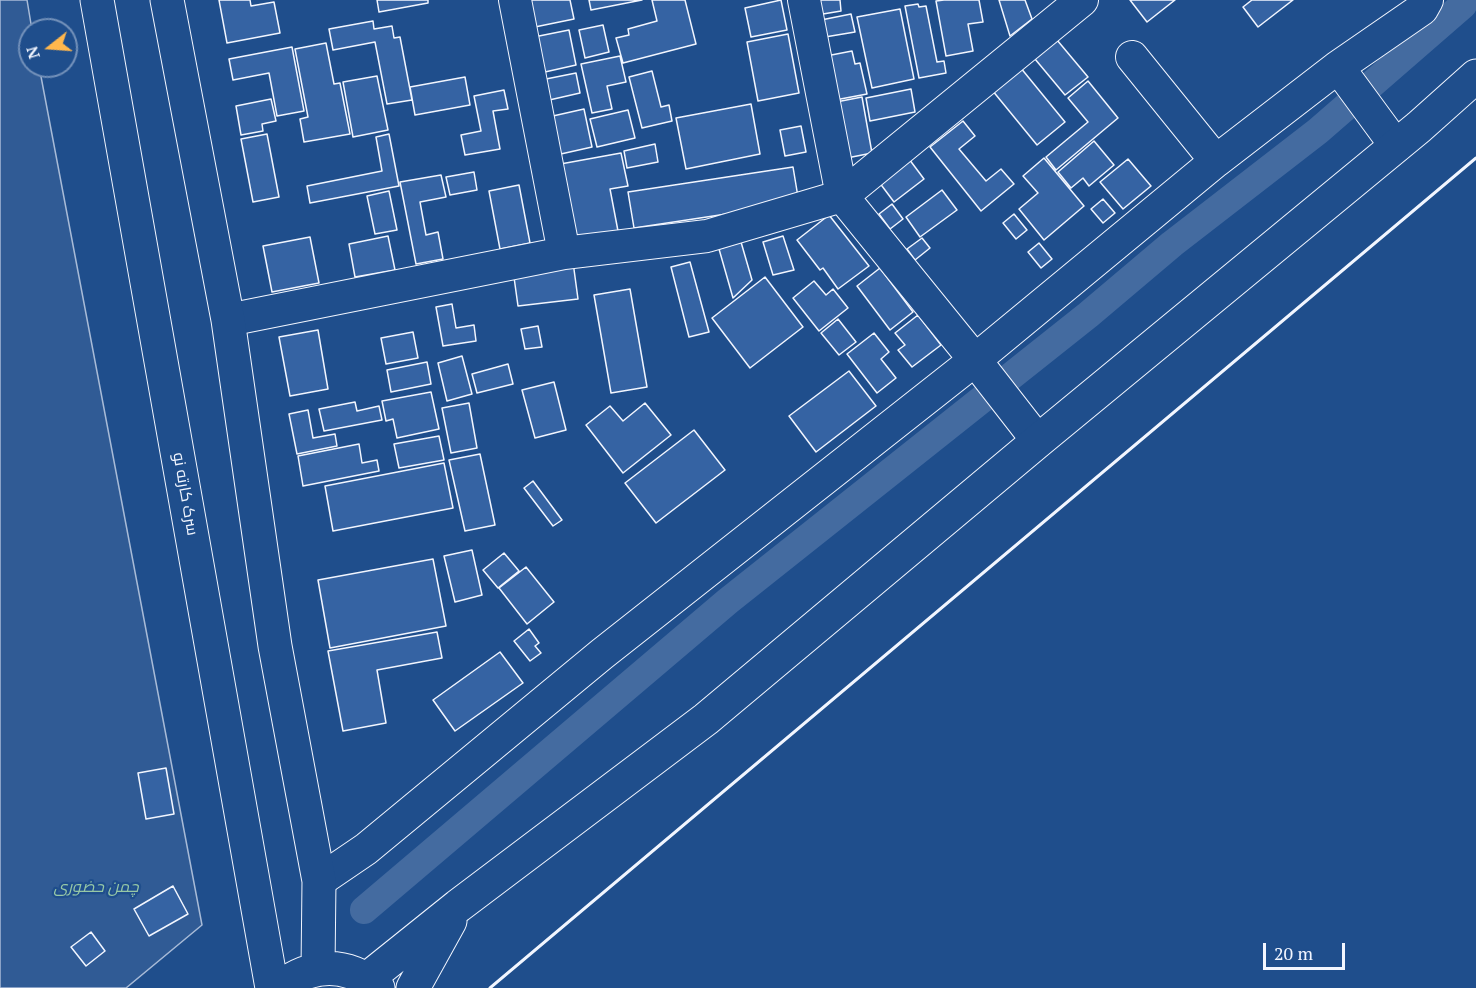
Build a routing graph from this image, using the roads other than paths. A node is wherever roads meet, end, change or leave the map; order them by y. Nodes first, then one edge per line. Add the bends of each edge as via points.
1 (97, 0) edge
2 (167, 0) edge
3 (515, 0) edge
4 (804, 0) edge
5 (1082, 0) edge
6 (1427, 0) edge
7 (1132, 57) dead end
8 (1476, 75) edge
9 (1345, 76) junction
10 (1396, 146) junction
11 (1216, 161) junction
12 (842, 196) junction
13 (564, 253) junction
14 (228, 320) junction
15 (976, 362) junction
16 (1038, 441) junction
17 (319, 881) junction
18 (458, 906) junction
19 (318, 969) junction
20 (372, 984) edge
21 (272, 988) edge
22 (279, 988) edge
23 (413, 988) edge

1 - 21 highway, سرک کارته نو
2 - 14 highway
3 - 13 street
4 - 12 street
5 - 12 street
6 - 9 street via 1422,9
7 - 11 street
8 - 10 highway
9 - 10 street
9 - 11 street
10 - 16 highway
11 - 15 street
12 - 13 street via 707,236
12 - 15 street
13 - 14 street
14 - 17 highway via 276,646
15 - 16 street
15 - 17 street via 602,654 366,849
16 - 18 highway via 706,719
17 - 19 highway
18 - 20 highway
18 - 23 highway
19 - 20 highway via 344,969
19 - 22 highway via 293,977

